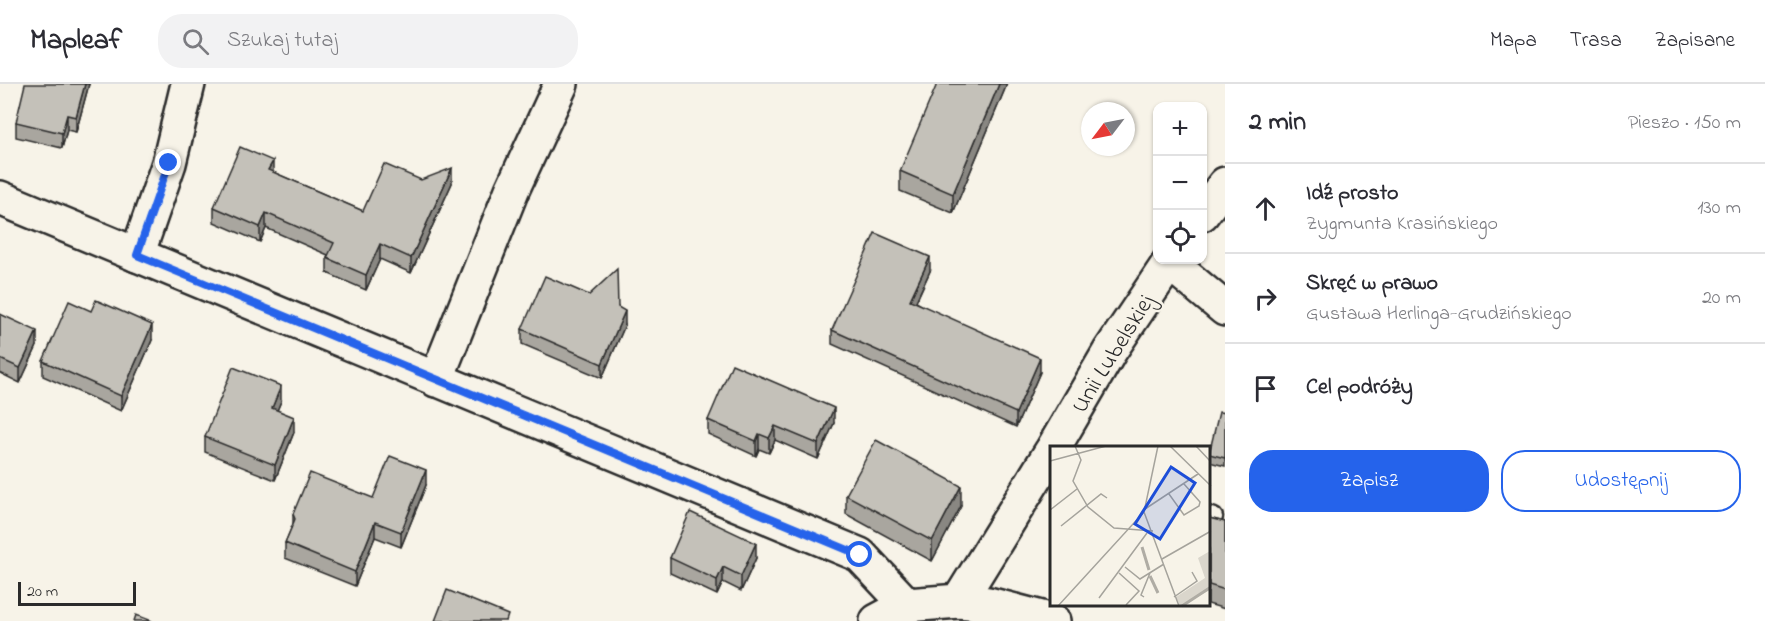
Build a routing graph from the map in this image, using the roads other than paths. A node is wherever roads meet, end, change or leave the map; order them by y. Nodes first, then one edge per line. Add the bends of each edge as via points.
1 (188, 84) edge
2 (561, 84) edge
3 (1225, 184) edge
4 (0, 198) edge
5 (1206, 210) edge
6 (137, 255) junction
7 (1168, 264) edge
8 (1173, 264) edge
9 (1225, 309) edge
10 (436, 380) junction
11 (1057, 446) edge
12 (1050, 459) edge
13 (959, 601) junction
14 (908, 605) junction
15 (877, 621) edge
16 (1053, 621) edge

1 - 6 street via 169,163
2 - 10 street via 512,190
3 - 5 street
4 - 6 street
6 - 10 street
7 - 11 street, Unii Lubelskiej via 1110,351
8 - 9 street
10 - 14 street via 860,555
12 - 13 street, Unii Lubelskiej
13 - 14 street
13 - 16 street via 988,603
14 - 15 street

